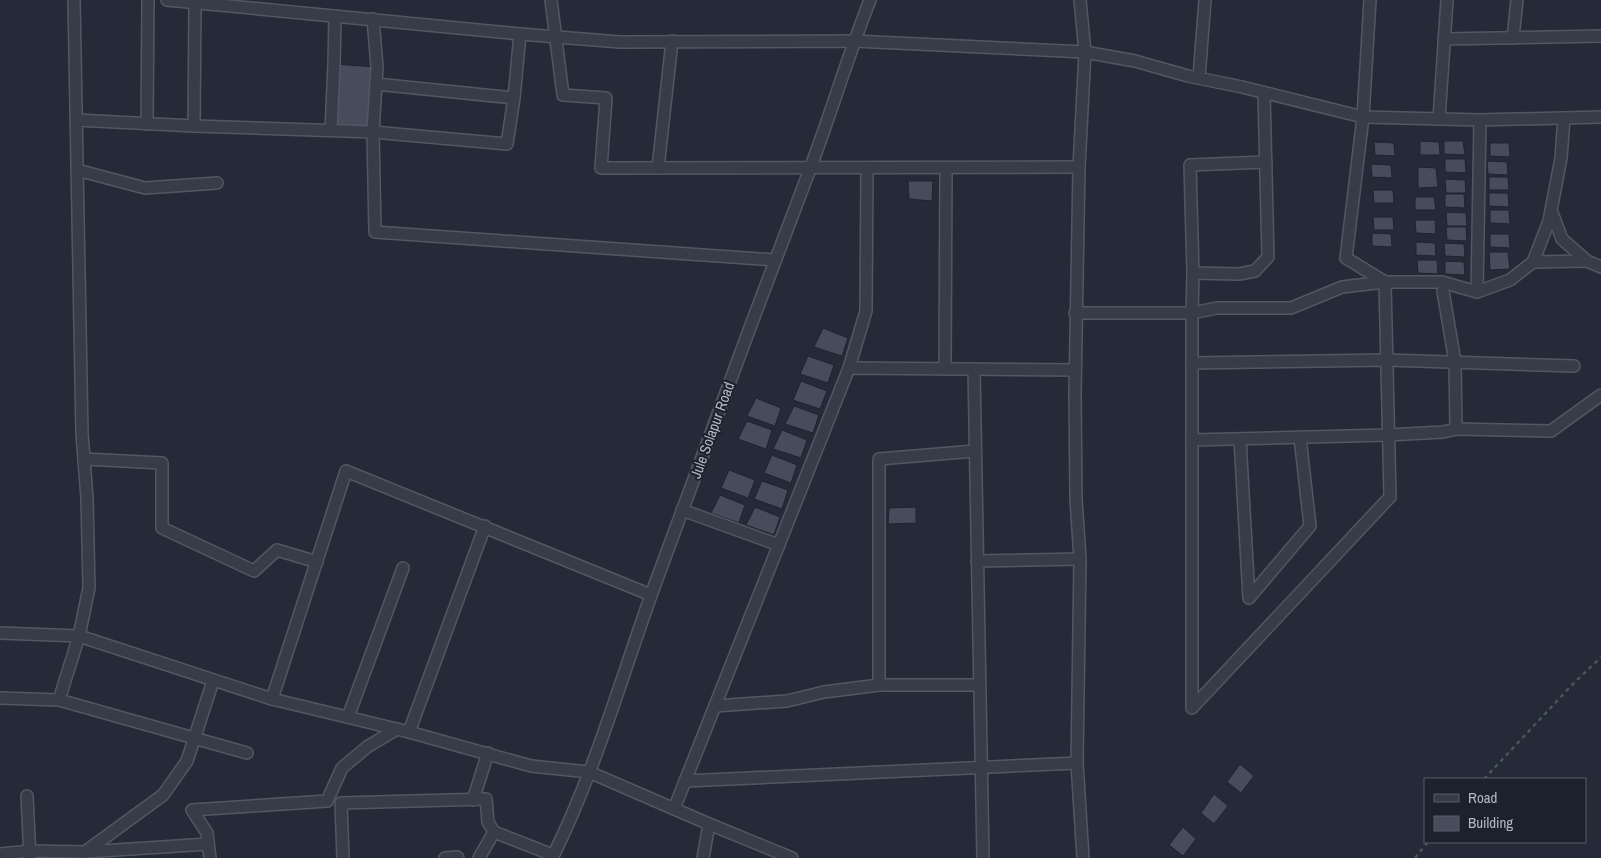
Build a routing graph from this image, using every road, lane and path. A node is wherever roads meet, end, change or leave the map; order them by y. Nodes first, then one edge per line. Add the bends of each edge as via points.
1 (74, 0) edge
2 (148, 0) edge
3 (167, 0) edge
4 (552, 0) edge
5 (870, 0) edge
6 (1080, 0) edge
7 (1205, 0) edge
8 (1370, 0) edge
9 (1447, 0) edge
10 (1517, 0) edge
11 (195, 3) junction
12 (334, 16) junction
13 (373, 19) junction
14 (520, 34) junction
15 (557, 36) junction
16 (1601, 36) edge
17 (1513, 38) junction
18 (1444, 39) junction
19 (854, 41) junction
20 (672, 42) junction
21 (1086, 52) junction
22 (1199, 78) junction
23 (376, 84) junction
24 (1264, 93) junction
25 (514, 98) junction
26 (1601, 116) edge
27 (1363, 117) junction
28 (1564, 118) junction
29 (1439, 119) junction
30 (76, 120) junction
31 (1480, 120) junction
32 (147, 124) junction
33 (194, 126) junction
34 (331, 130) junction
35 (373, 132) junction
36 (1266, 162) junction
37 (811, 167) junction
38 (1079, 167) junction
39 (658, 168) junction
40 (867, 168) junction
41 (946, 169) junction
42 (77, 170) junction
43 (217, 184) dead end
44 (1551, 210) junction
45 (775, 260) junction
46 (1532, 262) junction
47 (1587, 262) junction
48 (1601, 267) edge
49 (1194, 273) junction
50 (1385, 282) junction
51 (1443, 291) dead end
52 (1477, 292) junction
53 (1075, 313) junction
54 (1192, 313) junction
55 (1387, 360) junction
56 (1455, 362) junction
57 (1192, 363) junction
58 (1574, 366) dead end
59 (848, 368) junction
60 (945, 369) junction
61 (974, 369) junction
62 (1075, 370) junction
63 (1601, 395) edge
64 (1456, 429) junction
65 (1388, 435) junction
66 (1300, 437) junction
67 (1240, 439) junction
68 (1192, 440) junction
69 (975, 451) junction
70 (84, 459) junction
71 (682, 510) junction
72 (485, 526) junction
73 (779, 545) junction
74 (1080, 559) junction
75 (977, 561) junction
76 (316, 562) junction
77 (403, 568) dead end
78 (651, 595) junction
79 (0, 633) edge
80 (79, 636) junction
81 (1601, 658) edge
82 (213, 681) junction
83 (879, 685) junction
84 (980, 685) junction
85 (0, 698) edge
86 (272, 699) junction
87 (59, 700) junction
88 (715, 706) junction
89 (348, 717) junction
90 (403, 731) junction
91 (195, 738) junction
92 (246, 753) dead end
93 (488, 753) junction
94 (1077, 763) junction
95 (981, 768) junction
96 (589, 772) junction
97 (1485, 778) edge
98 (686, 782) junction
99 (27, 796) dead end
100 (473, 800) junction
101 (674, 810) junction
102 (709, 824) junction
103 (494, 832) junction
104 (1427, 843) edge
105 (208, 844) junction
106 (84, 852) junction
107 (0, 854) edge
108 (30, 855) edge
109 (552, 856) edge
110 (210, 858) edge
111 (343, 858) edge
112 (445, 858) edge
113 (458, 858) edge
114 (479, 858) edge
115 (703, 858) edge
116 (792, 858) edge
117 (983, 858) edge
118 (1083, 858) edge
119 (1415, 858) edge

1 - 30 street
2 - 32 street
3 - 11 street
4 - 15 street
5 - 19 street, Jule Solapur Road
6 - 21 street
7 - 22 street
8 - 27 street
9 - 18 street
10 - 17 street
11 - 12 street
11 - 33 street
12 - 13 street
12 - 34 street
13 - 14 street
13 - 23 street
14 - 15 street
14 - 25 street
15 - 20 street via 620,42
15 - 39 street via 563,95 606,98 601,168
16 - 17 street
17 - 18 street
18 - 29 street
19 - 20 street
19 - 21 street
19 - 37 street, Jule Solapur Road
20 - 39 street
21 - 22 street
21 - 38 street
22 - 24 street
23 - 25 street
23 - 35 street
24 - 27 street
24 - 36 street
25 - 35 street via 507,144
26 - 28 street
27 - 29 street
27 - 50 street via 1346,258
28 - 31 street
28 - 44 street via 1561,158
29 - 31 street
30 - 32 street
30 - 42 street
31 - 52 street
32 - 33 street
33 - 34 street
34 - 35 street
35 - 45 street via 375,232
36 - 49 street via 1268,256 1256,271
36 - 49 street via 1190,165
37 - 39 street
37 - 40 street
37 - 45 street, Jule Solapur Road
38 - 41 street
38 - 53 street
40 - 41 street
40 - 59 street via 866,311
41 - 60 street
42 - 43 street via 145,188
42 - 70 street
44 - 46 street
44 - 47 street via 1562,239
45 - 71 street, Jule Solapur Road
46 - 47 street
46 - 52 street via 1510,280
47 - 48 street
49 - 54 street
50 - 52 street via 1442,282
50 - 54 street via 1342,287 1291,308 1217,308
50 - 55 street
51 - 56 street
53 - 54 street
53 - 62 street
54 - 57 street
55 - 56 street
55 - 57 street
55 - 65 street
56 - 58 street
56 - 64 street
57 - 68 street
59 - 60 street
59 - 73 street
60 - 61 street
61 - 62 street
61 - 69 street
62 - 74 street
63 - 64 street via 1551,431
64 - 65 street
65 - 66 street
65 - 68 street via 1390,498 1192,708
66 - 67 street
66 - 67 street via 1310,526 1249,598
67 - 68 street
69 - 75 street
69 - 83 street via 879,459
70 - 76 street via 162,463 162,528 254,571 277,550
70 - 80 street via 89,588
71 - 73 street
71 - 78 street, Jule Solapur Road
72 - 76 street via 346,471
72 - 78 street
72 - 90 street
73 - 88 street
74 - 75 street
74 - 94 street
75 - 84 street
76 - 86 street
77 - 89 street
78 - 96 street, Jule Solapur Road
79 - 80 street
80 - 82 street
80 - 87 street
81 - 97 path
82 - 86 street
82 - 91 street
83 - 84 street
83 - 88 street via 824,692 787,701
84 - 95 street
85 - 87 street
86 - 89 street
87 - 91 street
88 - 98 street
89 - 90 street
90 - 93 street
90 - 105 street via 367,747 342,768 327,801 192,810 207,833
91 - 92 street
91 - 106 street via 187,761 163,795
93 - 96 street via 531,766
93 - 100 street
94 - 95 street
94 - 118 street
95 - 98 street
95 - 117 street
96 - 101 street
96 - 109 street, Jule Solapur Road
98 - 101 street
99 - 108 street
100 - 103 street via 486,799 488,822
100 - 111 street via 341,804
101 - 102 street
102 - 115 street
102 - 116 street
103 - 109 street
103 - 114 street
104 - 119 path
105 - 106 street
105 - 110 street
106 - 108 street
107 - 108 street
112 - 113 street

